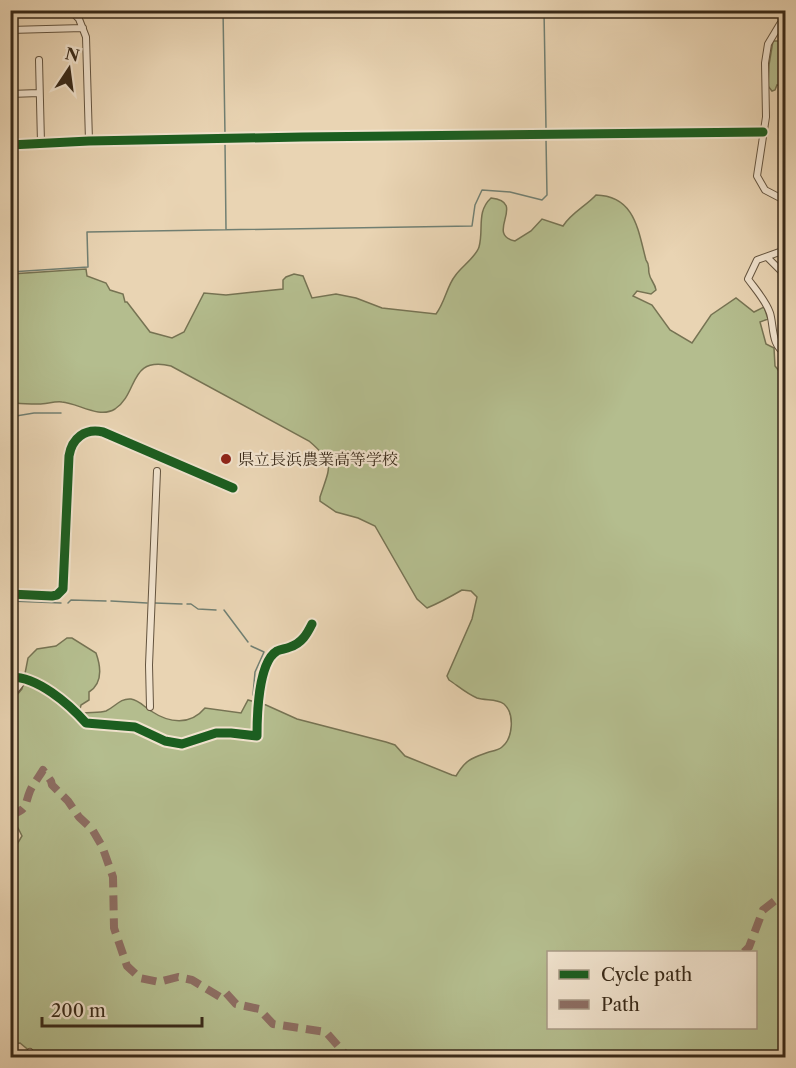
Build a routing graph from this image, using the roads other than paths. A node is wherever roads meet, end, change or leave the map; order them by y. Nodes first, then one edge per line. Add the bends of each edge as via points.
1 (70, 10) edge
2 (80, 10) edge
3 (79, 19) junction
4 (786, 19) edge
5 (83, 28) junction
6 (10, 30) edge
7 (39, 60) dead end
8 (39, 93) junction
9 (10, 94) edge
10 (763, 132) junction
11 (89, 141) junction
12 (41, 143) junction
13 (10, 145) edge
14 (786, 201) edge
15 (786, 242) edge
16 (784, 252) edge
17 (767, 257) junction
18 (786, 276) edge
19 (786, 353) edge
20 (157, 471) dead end
21 (233, 488) dead end
22 (10, 594) edge
23 (312, 624) dead end
24 (10, 677) edge
25 (25, 678) junction
26 (10, 697) edge
27 (150, 707) dead end
28 (30, 1052) dead end
29 (24, 1058) edge

1 - 3 street
2 - 3 street
3 - 5 street
4 - 10 street via 773,35 766,54
5 - 6 street
5 - 11 street
7 - 8 street
8 - 9 street
8 - 12 street
10 - 11 street
10 - 14 street via 758,176 765,190
11 - 12 street
12 - 13 street
15 - 16 street
16 - 17 street
17 - 18 street
17 - 19 street via 757,260 748,279 770,314 779,349
20 - 27 street
21 - 22 street via 103,432 83,434 73,443 69,456 63,590 52,596
23 - 25 street via 306,636 270,658 263,675 257,736 231,732 182,744 135,727 86,723 70,705
24 - 25 street
25 - 26 street
28 - 29 street

